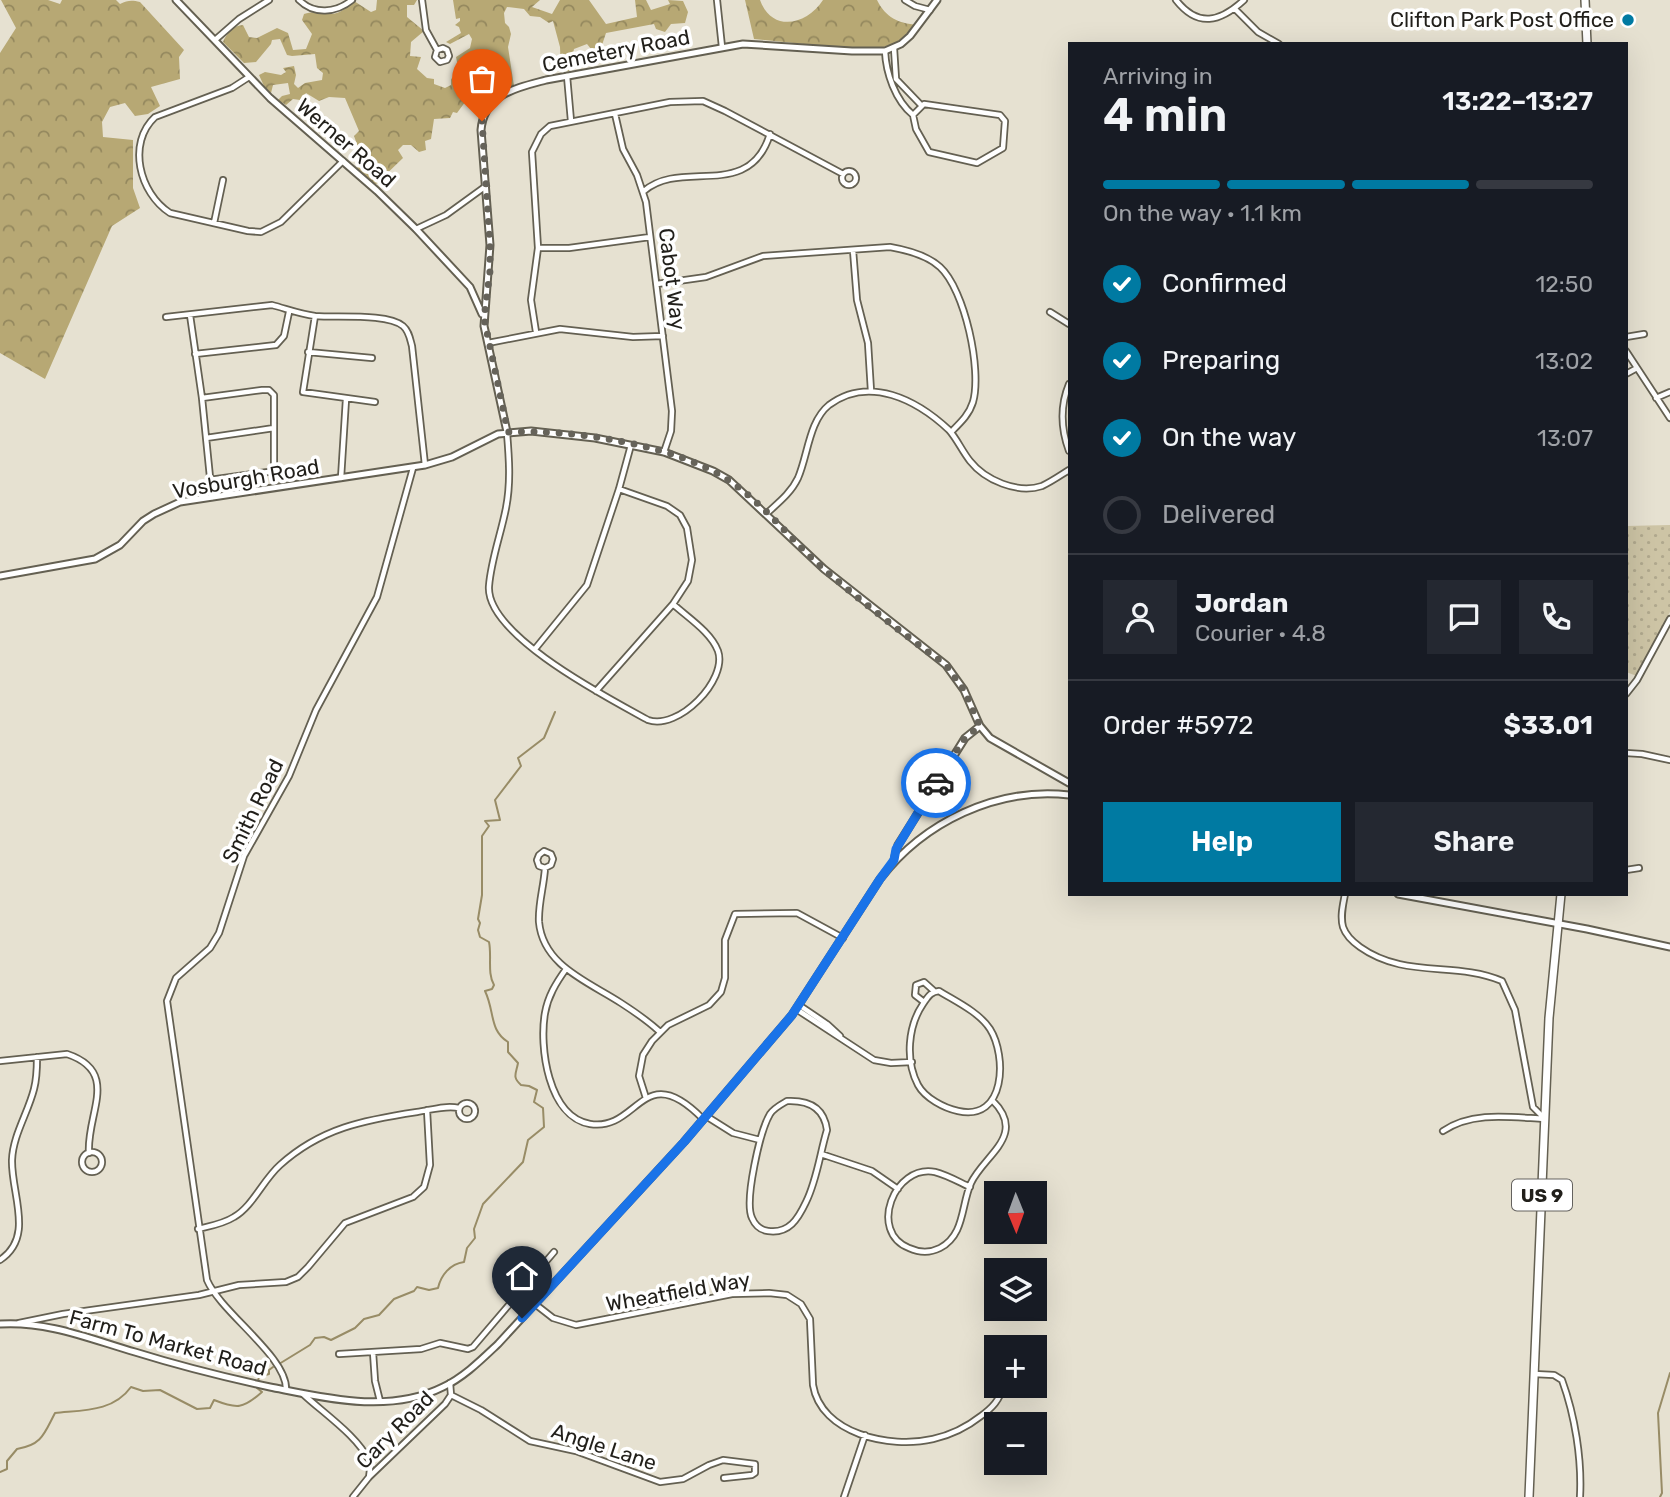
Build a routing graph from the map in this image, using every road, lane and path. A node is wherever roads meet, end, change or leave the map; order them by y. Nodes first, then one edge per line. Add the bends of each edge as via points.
1 (176, 0) edge
2 (268, 0) edge
3 (299, 0) edge
4 (352, 0) edge
5 (422, 0) edge
6 (717, 0) edge
7 (905, 0) edge
8 (937, 0) edge
9 (1176, 0) edge
10 (1244, 0) edge
11 (1586, 0) edge
12 (1235, 9) junction
13 (931, 10) junction
14 (215, 40) junction
15 (1275, 42) edge
16 (1587, 42) edge
17 (722, 47) junction
18 (894, 48) junction
19 (438, 50) dead end
20 (885, 51) junction
21 (567, 75) junction
22 (249, 76) junction
23 (922, 105) junction
24 (615, 114) junction
25 (913, 115) junction
26 (571, 121) junction
27 (770, 134) junction
28 (343, 161) junction
29 (843, 174) dead end
30 (223, 180) dead end
31 (486, 186) junction
32 (644, 191) junction
33 (214, 223) junction
34 (416, 229) junction
35 (650, 236) junction
36 (538, 248) junction
37 (852, 250) junction
38 (657, 284) junction
39 (289, 312) junction
40 (1051, 312) dead end
41 (190, 315) junction
42 (315, 316) junction
43 (166, 317) dead end
44 (484, 318) junction
45 (1068, 323) edge
46 (537, 332) junction
47 (1644, 334) dead end
48 (663, 335) junction
49 (1628, 337) edge
50 (488, 343) junction
51 (309, 352) junction
52 (195, 354) junction
53 (1628, 354) edge
54 (372, 358) dead end
55 (1637, 368) junction
56 (1628, 373) edge
57 (1068, 387) edge
58 (871, 391) junction
59 (1670, 392) edge
60 (202, 398) junction
61 (1656, 398) junction
62 (346, 399) junction
63 (375, 402) dead end
64 (1670, 418) edge
65 (274, 428) junction
66 (508, 432) junction
67 (951, 432) junction
68 (206, 438) junction
69 (631, 445) junction
70 (1068, 448) edge
71 (664, 453) junction
72 (425, 465) junction
73 (412, 468) junction
74 (1068, 471) edge
75 (341, 478) junction
76 (209, 480) junction
77 (620, 489) junction
78 (212, 496) junction
79 (766, 513) junction
80 (0, 576) edge
81 (673, 604) junction
82 (1670, 619) edge
83 (1668, 627) edge
84 (535, 650) junction
85 (596, 691) junction
86 (1628, 691) edge
87 (980, 726) junction
88 (1628, 754) edge
89 (1670, 760) edge
90 (1068, 782) edge
91 (1068, 795) edge
92 (894, 860) junction
93 (545, 868) dead end
94 (1639, 868) dead end
95 (1628, 870) edge
96 (1345, 896) edge
97 (1409, 896) edge
98 (1561, 896) edge
99 (1558, 924) junction
100 (843, 938) junction
101 (1670, 947) edge
102 (566, 969) junction
103 (934, 991) junction
104 (924, 1002) junction
105 (797, 1007) junction
106 (660, 1032) junction
107 (37, 1057) junction
108 (0, 1061) edge
109 (912, 1062) junction
110 (646, 1098) junction
111 (992, 1100) junction
112 (459, 1108) dead end
113 (427, 1110) junction
114 (705, 1117) junction
115 (1545, 1119) junction
116 (1443, 1131) dead end
117 (760, 1140) junction
118 (89, 1153) junction
119 (821, 1154) junction
120 (970, 1186) junction
121 (898, 1189) junction
122 (198, 1229) junction
123 (554, 1252) dead end
124 (0, 1260) edge
125 (211, 1291) junction
126 (536, 1304) junction
127 (19, 1323) junction
128 (0, 1324) edge
129 (373, 1352) junction
130 (340, 1354) dead end
131 (1534, 1374) junction
132 (450, 1383) junction
133 (286, 1390) junction
134 (302, 1394) junction
135 (451, 1395) junction
136 (999, 1398) edge
137 (380, 1401) junction
138 (865, 1435) junction
139 (369, 1477) junction
140 (724, 1478) dead end
141 (352, 1497) edge
142 (844, 1497) edge
143 (1529, 1497) edge
144 (1580, 1497) edge

1 - 14 street, Werner Road
2 - 14 street
3 - 4 street via 310,8 329,11
5 - 19 street via 426,30
6 - 17 street
7 - 13 street
8 - 13 street, Cemetery Road
9 - 12 street via 1189,15 1202,19 1218,18
10 - 12 street
11 - 16 main road
12 - 15 street via 1258,33
13 - 18 street, Cemetery Road
14 - 22 street, Werner Road
17 - 20 street, Cemetery Road via 761,44
17 - 21 street, Cemetery Road
18 - 20 street, Cemetery Road
18 - 23 street via 896,79
20 - 25 street via 889,77
21 - 26 street
21 - 31 street, Cemetery Road via 522,86 487,107 481,130
22 - 28 street, Werner Road
22 - 33 street via 232,88 155,117 140,137 140,164 152,197 170,213
23 - 25 street
23 - 25 street via 1000,115 1005,121 1003,148 977,163 935,155 925,148
24 - 26 street
24 - 27 street via 670,102 703,101
24 - 32 street, Cabot Way via 623,149
26 - 36 street via 546,128 532,152
27 - 29 street
27 - 32 street via 757,160 745,169 672,180
28 - 33 street via 272,228 248,231
28 - 34 street, Werner Road
30 - 33 street
31 - 34 street via 446,215
31 - 44 street, Cemetery Road via 490,271
32 - 35 street, Cabot Way
34 - 44 street, Werner Road via 470,287
35 - 36 street
35 - 38 street, Cabot Way
36 - 46 street via 531,300
37 - 38 street via 763,256 706,277
37 - 58 street via 857,300 868,342
37 - 67 street via 904,249 940,267 953,285 964,310 975,394 967,415
38 - 48 street, Cabot Way
39 - 41 street via 264,305
39 - 42 street
39 - 52 street via 284,336 276,345
40 - 45 street
41 - 43 street
41 - 52 street
42 - 51 street
42 - 72 street via 384,319 406,329 412,346
44 - 50 street, Cemetery Road
46 - 48 street via 559,329 633,337
46 - 50 street
47 - 49 street
48 - 71 street, Cabot Way via 673,419
50 - 66 street, Cemetery Road
51 - 54 street
51 - 62 street via 303,392
52 - 60 street
53 - 55 street
55 - 56 street
55 - 61 street
57 - 70 street via 1062,408
58 - 67 street via 910,402
58 - 79 street via 827,407 810,438 797,480
59 - 61 street
60 - 65 street via 269,390 274,395
60 - 68 street
61 - 64 street
62 - 63 street
62 - 75 street
65 - 68 street
65 - 76 street via 271,471
66 - 69 street via 557,433
66 - 72 street, Vosburgh Road
66 - 84 street via 507,506 489,595 499,617
67 - 74 street via 977,470 1008,485 1041,486
68 - 76 street
69 - 71 street
69 - 77 street
71 - 79 street via 721,475
72 - 73 street, Vosburgh Road
73 - 75 street, Vosburgh Road
73 - 122 street, Smith Road via 377,597 244,856 219,933 210,948 176,978 167,1001
75 - 78 street, Vosburgh Road
76 - 78 street
77 - 81 street via 667,506 683,519 692,560 688,581
77 - 84 street via 587,585
78 - 80 street, Vosburgh Road via 180,502 154,514 120,545 95,559
79 - 87 street via 824,569 946,665 964,690
81 - 85 street
81 - 85 street via 713,642 720,660 716,676 685,714 652,722
82 - 83 street
83 - 86 street
84 - 85 street
87 - 90 street via 990,738
87 - 92 street via 965,738 898,845
88 - 89 street
91 - 92 street, Farm To Market Road via 1010,798 981,805 936,827
92 - 100 street, Farm To Market Road
93 - 102 street via 541,933 551,955
94 - 95 street
96 - 115 street via 1343,927 1369,953 1414,968 1502,981 1515,1010 1532,1103
97 - 99 street
98 - 99 main road, US 9
99 - 101 street
99 - 115 main road, US 9
100 - 105 street, Farm To Market Road
100 - 106 street via 797,913 736,914 725,940 721,992 709,1005
102 - 106 street
102 - 110 street via 544,1019 547,1071 560,1102 579,1120 598,1124 616,1119
103 - 104 street
103 - 104 street via 924,982 916,985 915,995
103 - 111 street via 980,1018 993,1035 1001,1078
104 - 109 street via 911,1029
105 - 109 street via 874,1060
105 - 114 street, Farm To Market Road
106 - 110 street via 639,1067
107 - 108 street
107 - 118 street via 67,1054 85,1062 95,1074 98,1091
107 - 124 street via 34,1091 12,1150 19,1235
109 - 111 street via 919,1088 949,1108 976,1110
110 - 114 street via 676,1097
111 - 120 street via 1004,1118 1004,1136
112 - 113 street
113 - 122 street via 366,1119 328,1134 281,1164 239,1214
113 - 125 street via 429,1172 419,1192 345,1223 298,1277
114 - 117 street via 733,1133
114 - 126 street, Farm To Market Road
115 - 116 street via 1482,1117
115 - 131 main road, US 9
117 - 119 street via 778,1106 787,1101 807,1103 826,1120
117 - 119 street via 750,1216 762,1230 781,1232 794,1222 807,1200
118 - 118 street via 82,1163 94,1171 100,1168 101,1159
119 - 121 street via 872,1171
120 - 121 street via 927,1172 909,1177
120 - 121 street via 957,1234 932,1252 906,1248 890,1228 888,1205
122 - 125 street, Smith Road
123 - 129 street via 473,1347 436,1343 421,1349
125 - 127 street
125 - 133 street, Smith Road via 285,1376
126 - 132 street, Farm To Market Road via 481,1360
126 - 138 street, Wheatfield Way via 553,1318 576,1325 732,1294 787,1295 801,1304 810,1319 818,1404 838,1424
127 - 128 street, Farm To Market Road
127 - 133 street, Farm To Market Road via 69,1331 199,1372
129 - 130 street
129 - 137 street
131 - 143 main road, US 9
131 - 144 street via 1562,1380 1575,1433
132 - 135 street, Cary Road
132 - 137 street, Farm To Market Road via 415,1396
133 - 134 street, Farm To Market Road
134 - 137 street, Farm To Market Road
134 - 139 street via 362,1451 370,1464
135 - 139 street, Cary Road
135 - 140 street, Angle Lane via 530,1441 576,1451 660,1482 683,1479 723,1460 755,1464 752,1475
136 - 138 street, Wheatfield Way via 962,1429 933,1439 905,1442
138 - 142 street
139 - 141 street, Cary Road

